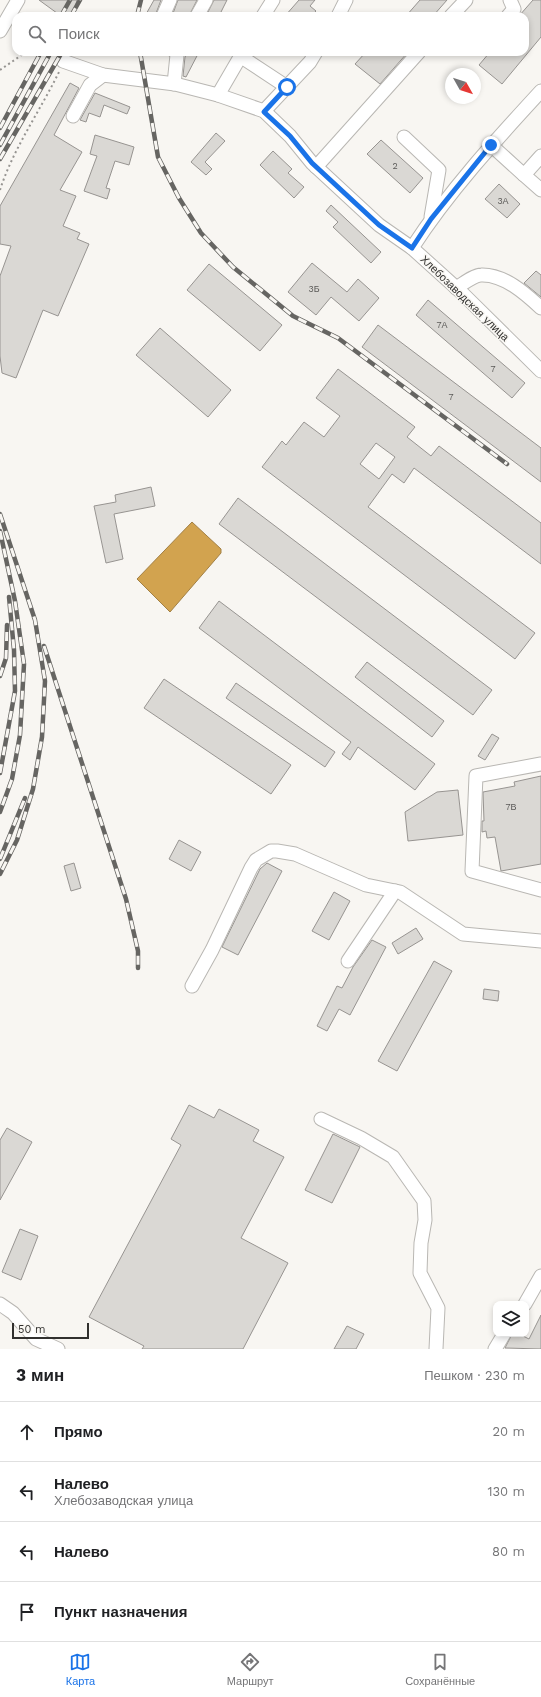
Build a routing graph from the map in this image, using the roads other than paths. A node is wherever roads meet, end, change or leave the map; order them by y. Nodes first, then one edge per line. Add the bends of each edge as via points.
1 (18, 0) edge
2 (170, 0) edge
3 (206, 0) edge
4 (272, 0) edge
5 (346, 0) edge
6 (466, 0) edge
7 (510, 0) edge
8 (165, 12) edge
9 (199, 12) edge
10 (265, 12) edge
11 (340, 12) edge
12 (455, 12) edge
13 (511, 12) edge
14 (0, 31) edge
15 (176, 56) edge
16 (241, 56) edge
17 (245, 56) edge
18 (314, 56) edge
19 (415, 56) edge
20 (63, 61) road end
21 (103, 75) junction
22 (174, 84) junction
23 (287, 87) junction
24 (541, 91) edge
25 (218, 95) junction
26 (264, 112) junction
27 (73, 116) dead end
28 (404, 137) dead end
29 (491, 145) junction
30 (541, 156) edge
31 (316, 167) junction
32 (524, 175) junction
33 (541, 190) edge
34 (431, 219) junction
35 (412, 248) junction
36 (456, 288) junction
37 (541, 308) edge
38 (541, 371) edge
39 (541, 764) edge
40 (541, 890) edge
41 (395, 891) junction
42 (541, 941) edge
43 (348, 961) dead end
44 (192, 986) dead end
45 (321, 1119) dead end
46 (541, 1276) edge
47 (527, 1301) edge
48 (0, 1304) edge
49 (502, 1337) edge
50 (34, 1344) edge
51 (58, 1349) edge
52 (436, 1349) edge
53 (495, 1349) edge

1 - 14 street
2 - 8 street
3 - 9 street
4 - 10 street
5 - 11 street
6 - 12 street
7 - 13 street via 514,9
15 - 22 street
16 - 25 street
17 - 23 street
18 - 23 street
19 - 31 street
20 - 21 street, Хлебозаводская улица
21 - 22 street, Хлебозаводская улица
21 - 27 street via 90,85
22 - 25 street, Хлебозаводская улица
23 - 26 street
24 - 29 street
25 - 26 street, Хлебозаводская улица
26 - 31 street, Хлебозаводская улица via 290,136
28 - 34 street via 439,170
29 - 32 street
29 - 34 street
30 - 32 street
31 - 35 street, Хлебозаводская улица via 379,225
32 - 33 street
34 - 35 street
35 - 36 street, Хлебозаводская улица
36 - 37 street via 480,275 493,278 518,287
36 - 38 street, Хлебозаводская улица
39 - 40 street via 476,776 472,870
41 - 42 street via 463,934
41 - 43 street
41 - 44 street via 366,885 295,854 271,852 256,860 251,868
45 - 52 street via 393,1157 424,1201 425,1220 420,1273 438,1308
46 - 47 street
48 - 50 street via 13,1313
49 - 53 street
50 - 51 street

